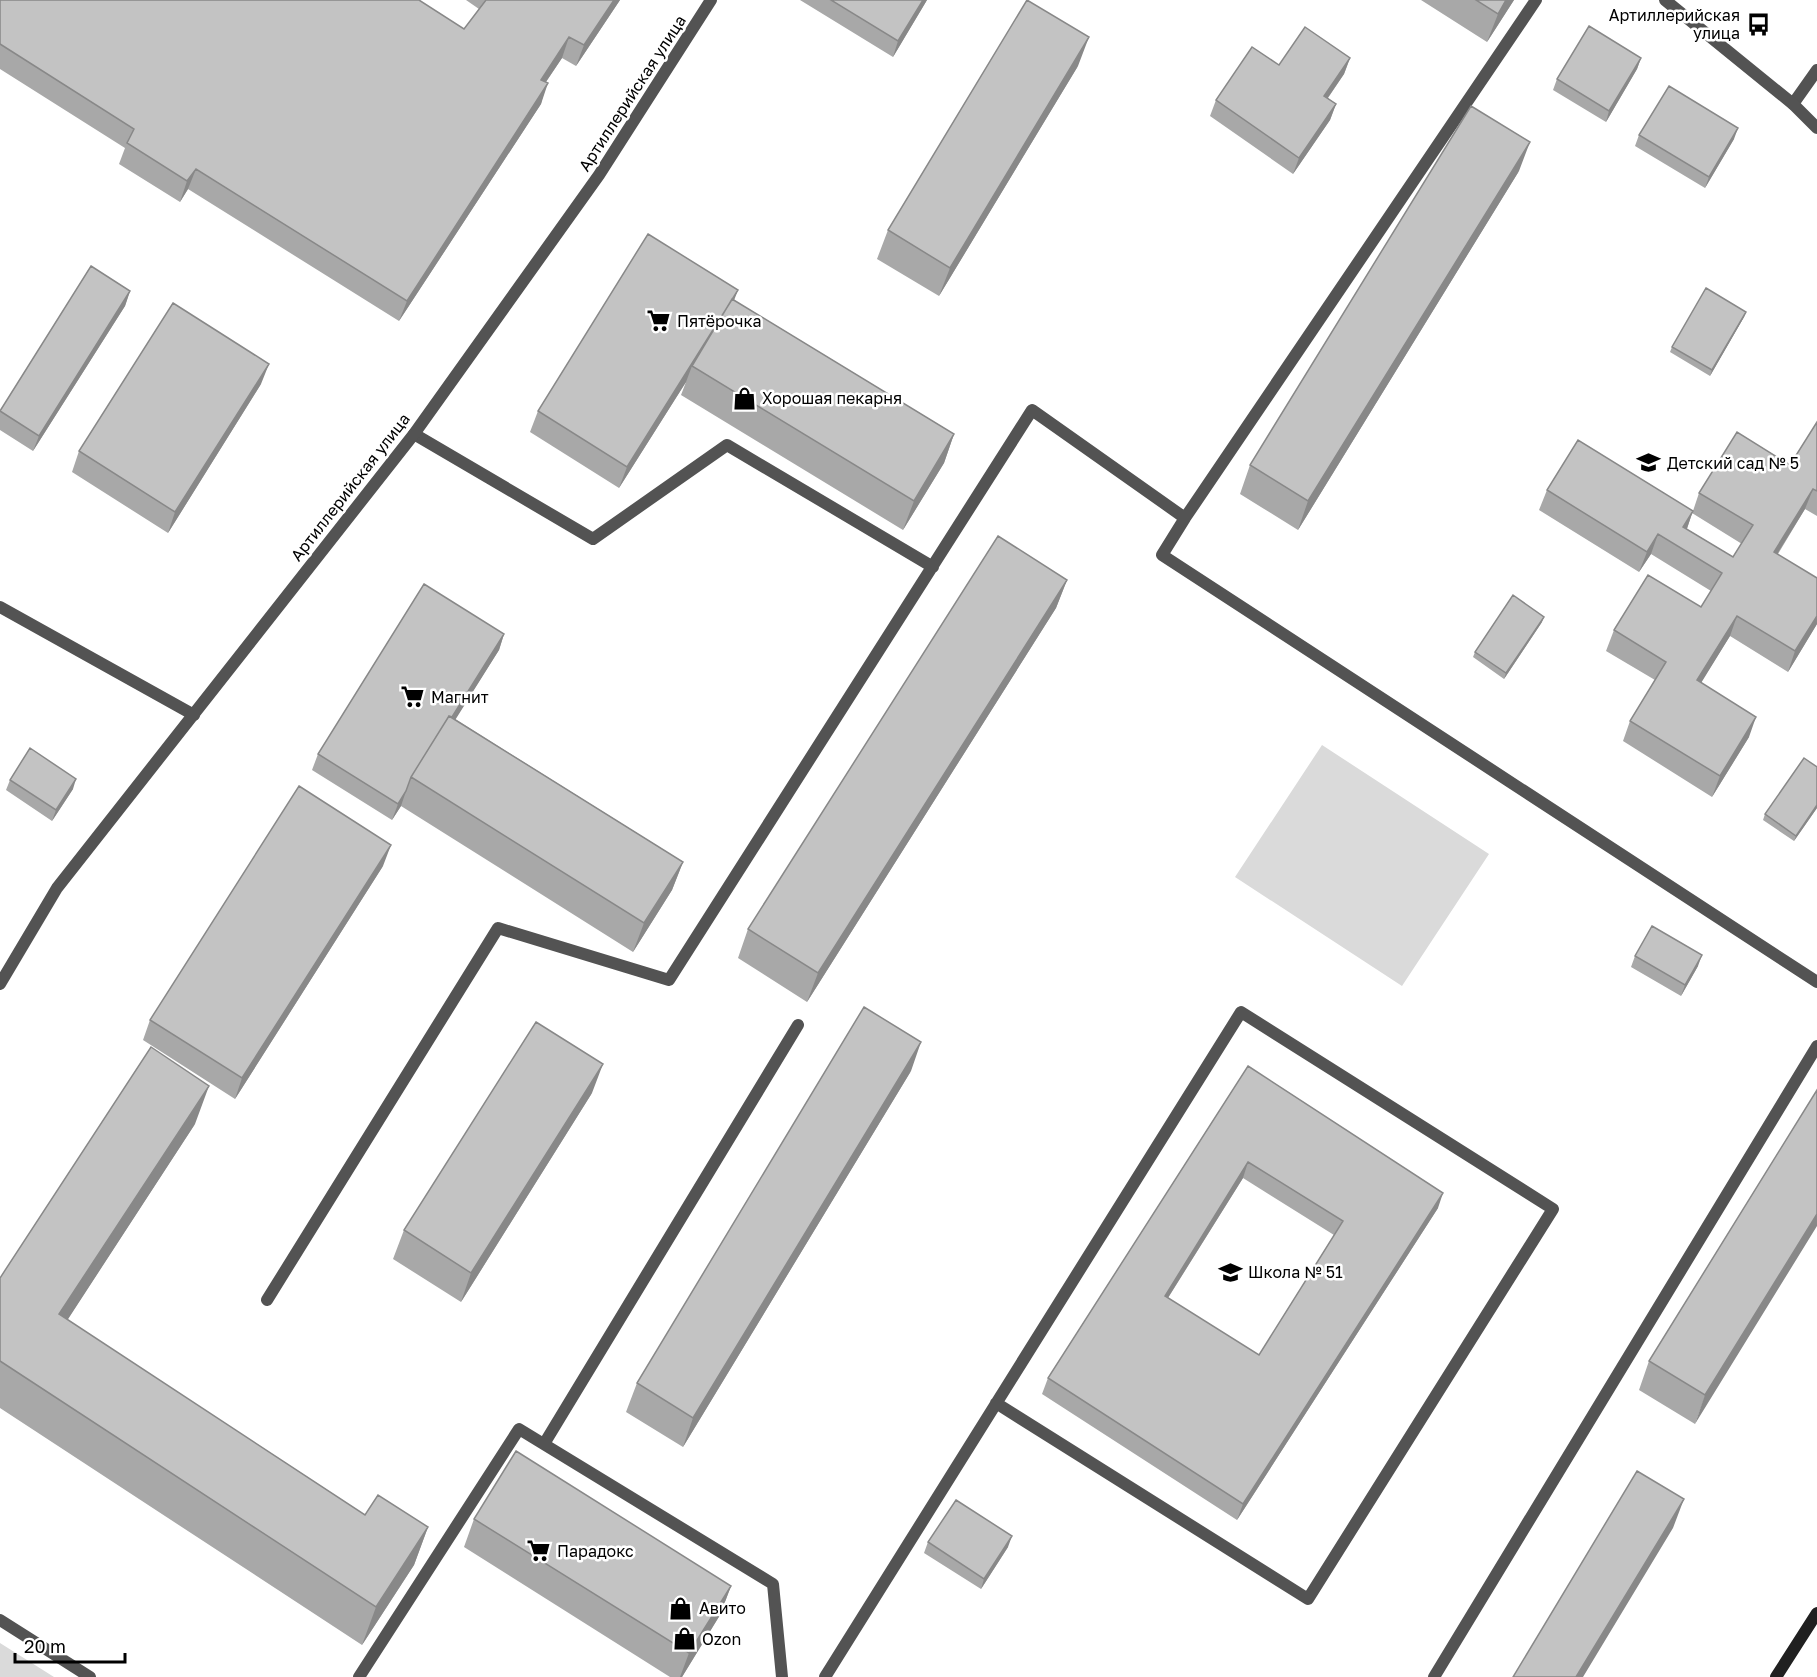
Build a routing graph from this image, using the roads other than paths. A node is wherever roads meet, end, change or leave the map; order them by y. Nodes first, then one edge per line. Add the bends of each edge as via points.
1 (711, 0) edge
2 (1536, 0) edge
3 (1665, 0) edge
4 (1817, 70) edge
5 (1793, 104) junction
6 (1817, 128) edge
7 (414, 434) junction
8 (1185, 518) junction
9 (933, 567) junction
10 (0, 607) edge
11 (194, 715) junction
12 (1817, 982) edge
13 (0, 984) edge
14 (798, 1025) dead end
15 (1817, 1046) edge
16 (267, 1300) dead end
17 (996, 1403) junction
18 (544, 1444) junction
19 (1817, 1613) edge
20 (0, 1620) edge
21 (90, 1677) edge
22 (359, 1677) edge
23 (782, 1677) edge
24 (825, 1677) edge
25 (1434, 1677) edge
26 (1776, 1677) edge

1 - 7 street, Артиллерийская улица via 599,176
2 - 8 street
3 - 5 street
4 - 5 street
5 - 6 street
7 - 9 street via 593,539 728,445
7 - 11 street, Артиллерийская улица
8 - 9 street via 1032,410
8 - 12 street via 1162,555
9 - 16 street via 669,980 498,928
10 - 11 street
11 - 13 street, Артиллерийская улица via 57,888
14 - 18 street
15 - 25 street
17 - 17 street via 1241,1012 1553,1209 1308,1599
17 - 24 street
18 - 22 street via 519,1429
18 - 23 street via 772,1584
19 - 26 main road
20 - 21 street

